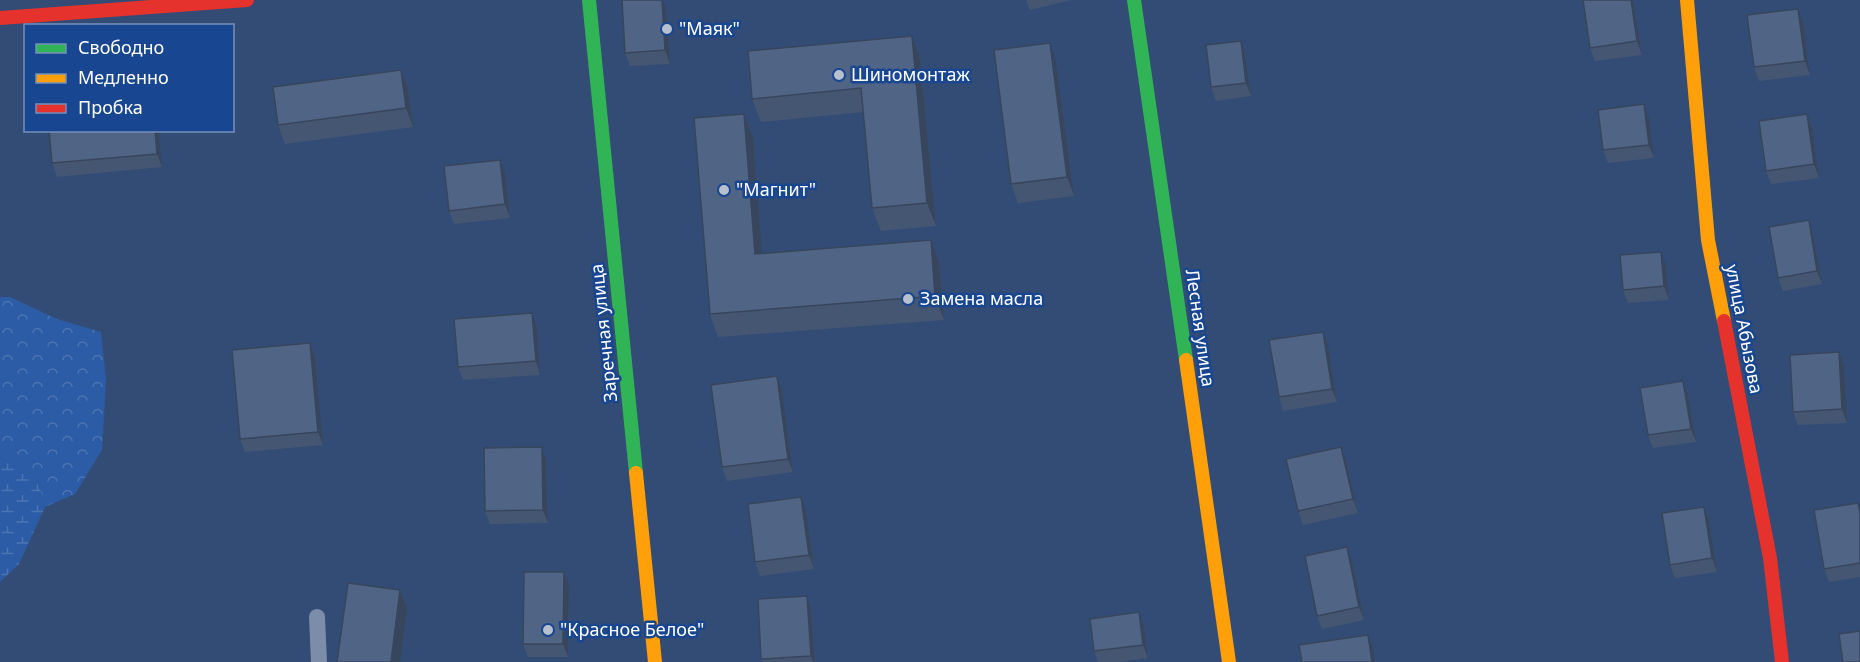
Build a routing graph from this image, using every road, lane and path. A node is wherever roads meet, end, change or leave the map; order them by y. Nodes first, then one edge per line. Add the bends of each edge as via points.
1 (247, 0) edge
2 (589, 0) edge
3 (1134, 0) edge
4 (1687, 0) edge
5 (0, 18) edge
6 (317, 617) dead end
7 (319, 662) edge
8 (655, 662) edge
9 (1229, 662) edge
10 (1782, 662) edge

1 - 5 street
2 - 8 street, Заречная улица
3 - 9 street, Лесная улица
4 - 10 street, улица Абызова via 1708,240 1770,558
6 - 7 lane

